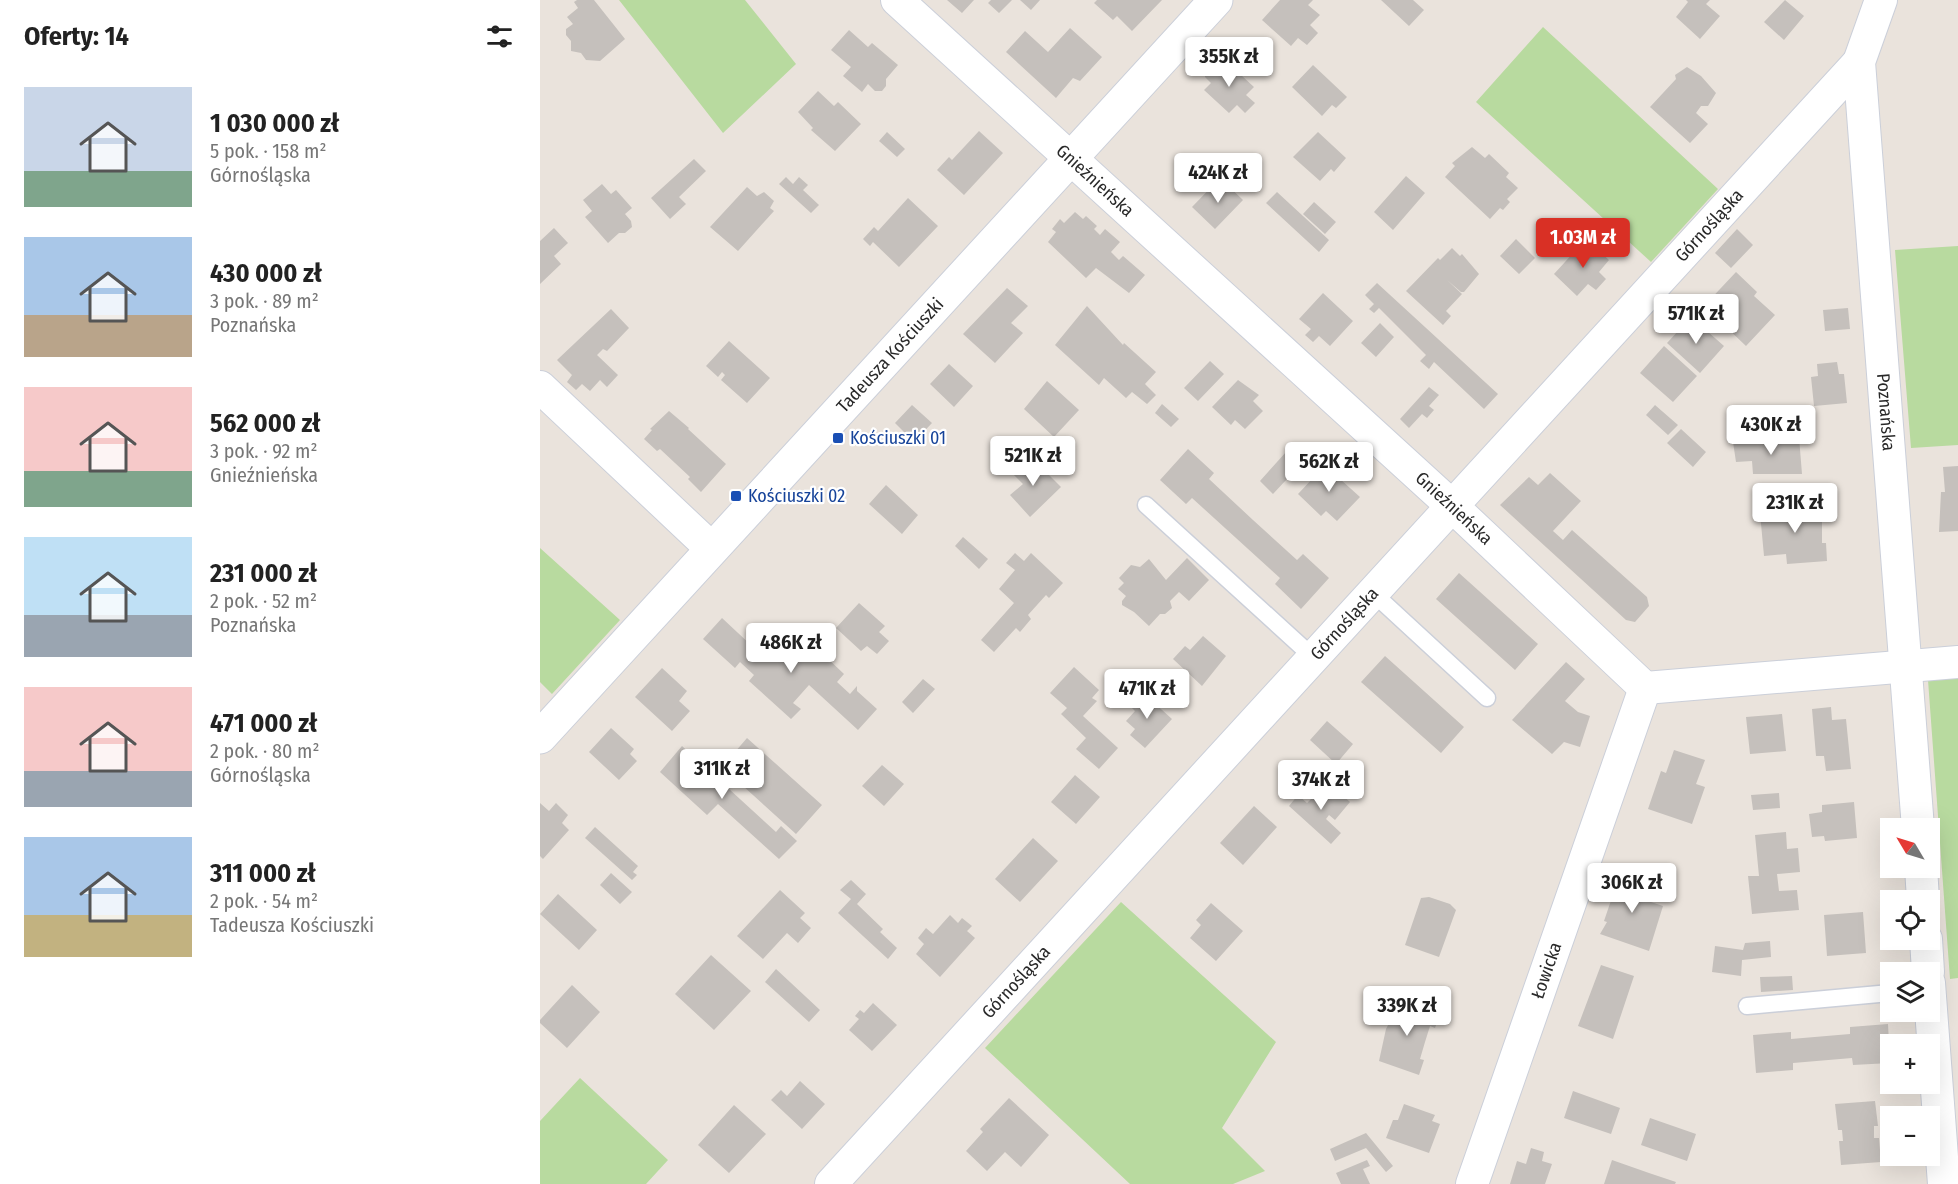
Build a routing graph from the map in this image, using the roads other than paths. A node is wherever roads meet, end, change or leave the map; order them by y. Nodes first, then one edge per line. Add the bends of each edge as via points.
1 (897, 0) edge
2 (1216, 0) edge
3 (1881, 0) edge
4 (1859, 62) junction
5 (1070, 159) junction
6 (540, 387) edge
7 (1146, 505) dead end
8 (1452, 506) junction
9 (712, 549) junction
10 (1373, 593) junction
11 (1314, 658) junction
12 (1958, 662) edge
13 (1907, 665) junction
14 (1645, 688) junction
15 (1487, 698) dead end
16 (540, 737) edge
17 (1917, 818) edge
18 (1880, 994) edge
19 (1747, 1006) dead end
20 (1935, 1022) edge
21 (1947, 1080) edge
22 (831, 1184) edge
23 (1472, 1184) edge
24 (1944, 1184) edge

1 - 5 street, Gnieźnieńska
2 - 5 street, Tadeusza Kościuszki
3 - 4 street, Poznańska
4 - 8 street, Górnośląska
4 - 13 street, Poznańska
5 - 8 street, Gnieźnieńska
5 - 9 street, Tadeusza Kościuszki
6 - 9 street
7 - 11 lane
8 - 10 street, Górnośląska
8 - 14 street, Gnieźnieńska
9 - 16 street, Tadeusza Kościuszki
10 - 11 street, Górnośląska
10 - 15 lane
11 - 22 street, Górnośląska
12 - 13 street
13 - 14 street
13 - 17 street, Poznańska
14 - 23 street, Łowicka
18 - 19 lane
20 - 21 street
21 - 24 street

